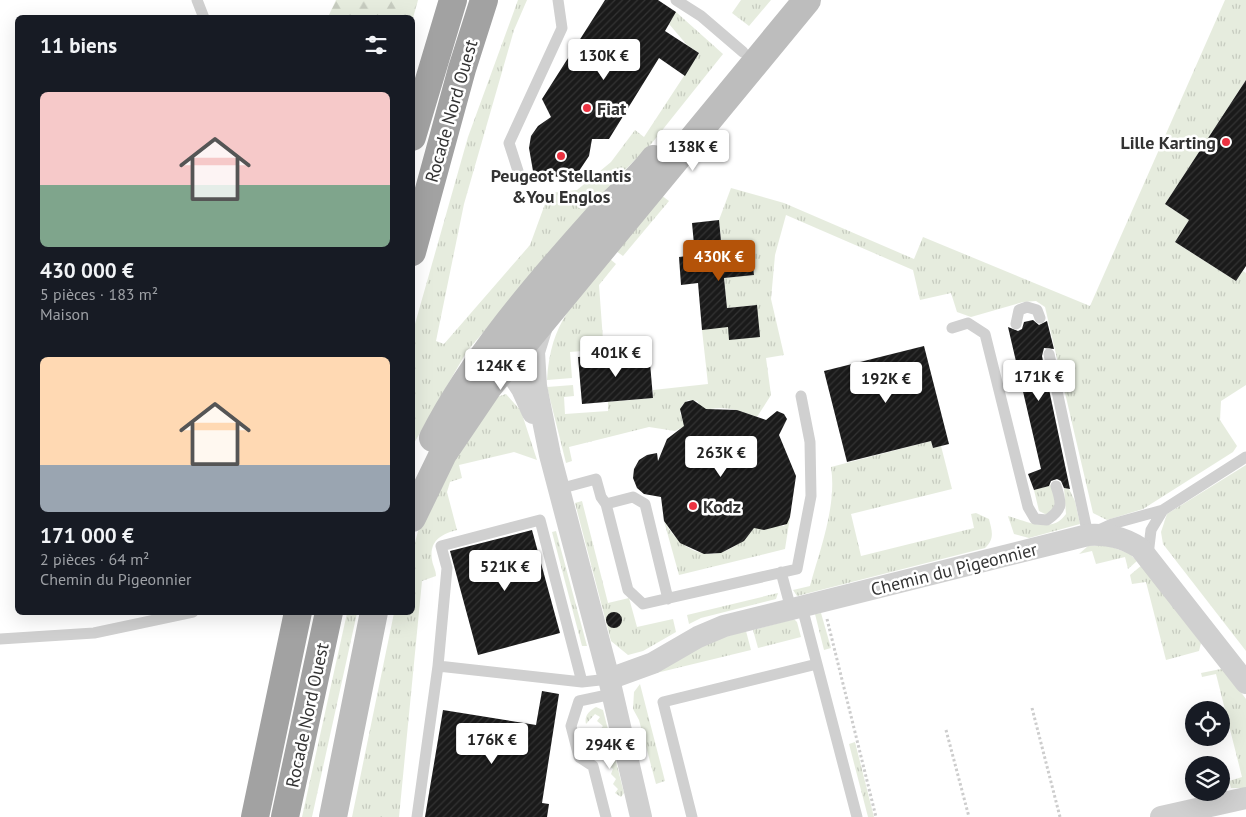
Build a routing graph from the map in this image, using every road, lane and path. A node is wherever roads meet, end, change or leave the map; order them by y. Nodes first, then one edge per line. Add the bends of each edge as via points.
1 (197, 0) edge
2 (435, 0) edge
3 (453, 0) edge
4 (484, 0) edge
5 (495, 0) edge
6 (558, 0) edge
7 (676, 0) edge
8 (786, 0) edge
9 (807, 0) edge
10 (203, 15) edge
11 (743, 52) junction
12 (462, 69) junction
13 (415, 79) edge
14 (415, 127) edge
15 (518, 170) dead end
16 (415, 241) edge
17 (546, 315) junction
18 (1040, 318) dead end
19 (508, 324) junction
20 (1016, 324) dead end
21 (952, 328) dead end
22 (1049, 354) dead end
23 (506, 365) junction
24 (801, 396) dead end
25 (550, 456) junction
26 (1246, 458) edge
27 (415, 476) edge
28 (1056, 486) dead end
29 (559, 489) junction
30 (606, 504) junction
31 (1163, 510) junction
32 (415, 512) edge
33 (1088, 535) junction
34 (1148, 557) junction
35 (781, 572) junction
36 (668, 599) junction
37 (805, 606) junction
38 (179, 615) edge
39 (297, 615) edge
40 (328, 615) edge
41 (373, 615) edge
42 (378, 615) edge
43 (0, 639) edge
44 (368, 647) junction
45 (817, 664) junction
46 (438, 666) junction
47 (582, 682) junction
48 (1246, 683) edge
49 (613, 696) junction
50 (1032, 708) dead end
51 (946, 730) dead end
52 (1245, 798) edge
53 (255, 817) edge
54 (285, 817) edge
55 (333, 817) edge
56 (417, 817) edge
57 (606, 817) edge
58 (641, 817) edge
59 (654, 817) edge
60 (692, 817) edge
61 (857, 817) edge
62 (876, 817) edge
63 (969, 817) edge
64 (1060, 817) edge
65 (1162, 817) edge

1 - 10 lane
2 - 13 highway
3 - 14 highway, Rocade Nord Ouest
4 - 12 highway, Rocade Nord Ouest
5 - 12 highway
6 - 15 lane via 562,28 508,143
7 - 11 lane via 701,16
8 - 11 main road
9 - 17 main road
11 - 19 main road via 650,164 594,221
12 - 16 highway, Rocade Nord Ouest
17 - 23 main road
17 - 25 street via 536,342 534,367
18 - 20 lane via 1037,310 1027,307 1019,310
19 - 23 street via 502,348
19 - 27 main road via 440,424
21 - 28 lane via 968,323 985,334 1028,507 1035,519 1047,520 1057,513 1061,502
22 - 33 lane
23 - 25 street via 526,398
23 - 32 main road via 443,454
24 - 35 lane via 810,442 811,496 797,568
25 - 29 street
26 - 31 lane
29 - 30 lane via 596,479
29 - 49 street
30 - 36 lane via 628,590 643,604
30 - 36 lane via 633,497 645,504
31 - 33 lane via 1112,524
31 - 34 lane via 1151,530
33 - 34 street, Chemin du Pigeonnier via 1120,537 1140,548
33 - 37 street, Chemin du Pigeonnier
34 - 48 street, Chemin du Pigeonnier
35 - 36 lane
35 - 37 lane
37 - 45 lane
37 - 49 street, Chemin du Pigeonnier via 712,630 661,659
37 - 62 path
38 - 43 lane via 94,633
39 - 53 highway, Rocade Nord Ouest
40 - 54 highway, Rocade Nord Ouest
41 - 44 main road
42 - 44 main road
44 - 55 main road
45 - 60 lane via 663,702
45 - 61 lane
46 - 47 lane
46 - 47 lane via 447,568 441,546 540,520
46 - 56 lane
47 - 49 lane
49 - 57 lane via 579,701 572,726 579,757 593,766
49 - 58 street
49 - 59 street
50 - 64 path
51 - 63 path
52 - 65 street

